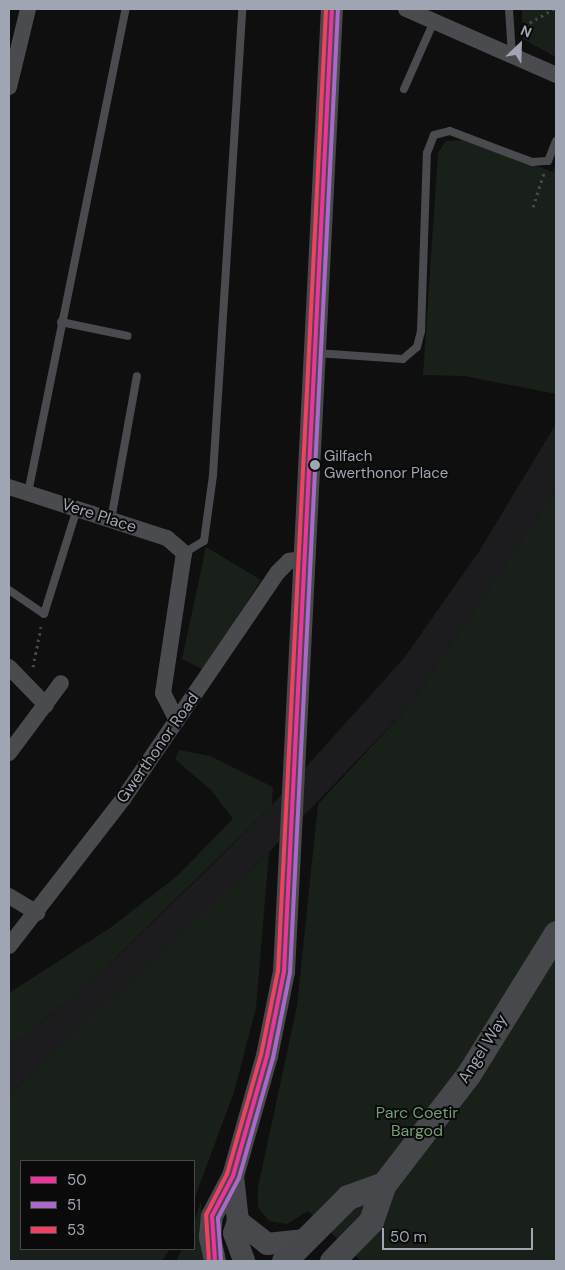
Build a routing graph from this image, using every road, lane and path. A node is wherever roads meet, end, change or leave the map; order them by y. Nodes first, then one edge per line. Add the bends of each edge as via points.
1 (28, 9) edge
2 (126, 9) edge
3 (242, 9) edge
4 (332, 9) edge
5 (406, 9) edge
6 (509, 9) edge
7 (554, 9) edge
8 (434, 21) junction
9 (511, 34) junction
10 (512, 56) junction
11 (556, 75) edge
12 (9, 87) edge
13 (404, 89) dead end
14 (556, 141) edge
15 (548, 161) junction
16 (533, 207) dead end
17 (61, 322) junction
18 (128, 336) dead end
19 (314, 353) junction
20 (137, 376) dead end
21 (9, 487) edge
22 (28, 493) junction
23 (77, 509) junction
24 (111, 520) junction
25 (184, 553) junction
26 (307, 558) junction
27 (9, 590) edge
28 (44, 614) junction
29 (9, 667) edge
30 (32, 672) dead end
31 (61, 682) dead end
32 (46, 704) junction
33 (178, 721) junction
34 (9, 753) edge
35 (9, 896) edge
36 (38, 913) junction
37 (556, 933) edge
38 (9, 946) edge
39 (232, 1176) junction
40 (384, 1184) junction
41 (238, 1221) junction
42 (305, 1240) junction
43 (215, 1261) edge
44 (244, 1261) edge
45 (284, 1261) edge
46 (332, 1261) edge

1 - 12 street
2 - 17 lane
3 - 25 lane via 213,475 204,542
4 - 19 street
5 - 8 street
6 - 9 lane
7 - 9 path
8 - 10 street
8 - 13 lane
9 - 10 lane
10 - 11 street
14 - 15 lane
15 - 16 path
15 - 19 lane via 532,162 450,131 434,135 427,153 421,331 417,347 403,359
17 - 18 lane
17 - 22 lane
19 - 26 street
20 - 24 lane
21 - 22 street, Vere Place
22 - 23 street, Vere Place
23 - 24 street, Vere Place
23 - 28 lane
24 - 25 street, Vere Place via 168,538
25 - 33 street via 163,693
26 - 33 street, Gwerthonor Road via 289,561 278,572
26 - 39 street via 284,972 267,1056
27 - 28 lane
28 - 30 path
29 - 32 street
31 - 32 street
32 - 34 street
33 - 36 street, Gwerthonor Road
35 - 36 street
36 - 38 street, Gwerthonor Road
37 - 40 main road, Angel Way via 468,1075
39 - 41 street
39 - 43 street via 212,1216 210,1237
40 - 42 main road via 348,1198
40 - 46 main road, Angel Way via 371,1221
41 - 42 street via 267,1244
41 - 44 street via 234,1234
42 - 45 main road

